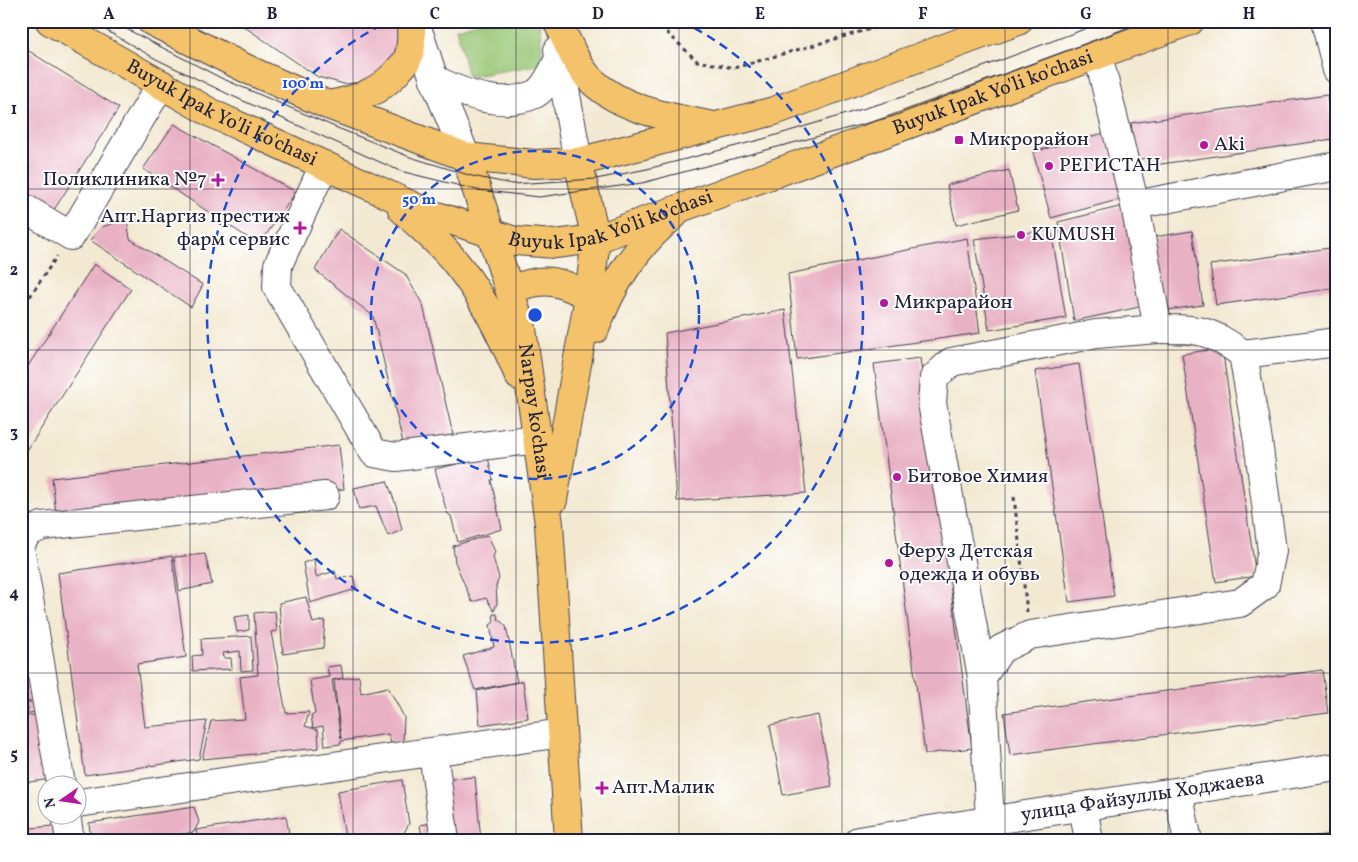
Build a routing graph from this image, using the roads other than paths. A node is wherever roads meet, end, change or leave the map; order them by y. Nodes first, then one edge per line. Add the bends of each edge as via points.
1 (50, 21) edge
2 (151, 21) edge
3 (411, 21) edge
4 (415, 21) edge
5 (552, 21) edge
6 (557, 21) edge
7 (1018, 21) edge
8 (1190, 21) edge
9 (1325, 21) edge
10 (1098, 55) junction
11 (559, 59) junction
12 (1337, 70) edge
13 (434, 79) junction
14 (161, 84) junction
15 (328, 105) junction
16 (715, 126) junction
17 (466, 157) junction
18 (578, 162) junction
19 (324, 165) junction
20 (1337, 166) edge
21 (386, 194) junction
22 (1135, 205) junction
23 (21, 206) edge
24 (682, 208) junction
25 (493, 235) junction
26 (596, 239) junction
27 (510, 290) junction
28 (590, 296) junction
29 (1158, 329) junction
30 (1337, 342) edge
31 (1243, 354) junction
32 (575, 382) junction
33 (533, 409) junction
34 (537, 439) junction
35 (325, 496) dead end
36 (549, 524) junction
37 (21, 544) edge
38 (21, 553) edge
39 (982, 677) junction
40 (562, 733) junction
41 (434, 752) junction
42 (1337, 767) edge
43 (59, 774) edge
44 (1178, 792) junction
45 (88, 802) edge
46 (1082, 806) junction
47 (990, 821) junction
48 (67, 824) edge
49 (911, 837) edge
50 (70, 841) edge
51 (444, 841) edge
52 (569, 841) edge
53 (858, 841) edge
54 (1089, 841) edge
55 (1188, 841) edge

1 - 14 main road, Buyuk Ipak Yo'li ko'chasi
2 - 15 main road
3 - 15 main road via 407,61 390,79 356,100
4 - 13 street
5 - 11 street
6 - 16 main road via 591,80 622,102 650,112
7 - 16 main road via 774,111
8 - 10 main road, Buyuk Ipak Yo'li ko'chasi
9 - 12 street
10 - 22 street
10 - 24 main road, Buyuk Ipak Yo'li ko'chasi
11 - 13 street via 544,86 535,94 502,101 456,90
11 - 18 street
13 - 17 street
14 - 19 main road, Buyuk Ipak Yo'li ko'chasi via 213,114
14 - 23 street via 71,236
15 - 17 main road
16 - 18 main road
17 - 18 main road via 535,164
17 - 25 main road, Narpay ko'chasi
18 - 26 main road, Narpay ko'chasi
19 - 21 main road, Buyuk Ipak Yo'li ko'chasi
19 - 34 street via 278,265 276,286 374,453 396,457
20 - 22 street
21 - 25 main road, Buyuk Ipak Yo'li ko'chasi via 428,213
21 - 33 main road via 457,263 506,345
22 - 29 street
24 - 26 main road, Buyuk Ipak Yo'li ko'chasi
24 - 32 main road via 655,230 625,267 601,313
25 - 26 main road, Buyuk Ipak Yo'li ko'chasi via 516,241 555,244
25 - 27 main road, Narpay ko'chasi
26 - 28 main road, Narpay ko'chasi
27 - 28 main road via 546,280
27 - 33 main road, Narpay ko'chasi via 522,329
28 - 32 main road, Narpay ko'chasi
29 - 31 street via 1196,329 1218,337
29 - 39 street via 1096,334 951,362 934,378 932,404
30 - 31 street
31 - 39 street via 1272,552 1265,585 1240,603 1030,635 1001,649
32 - 36 main road, Narpay ko'chasi
33 - 34 main road, Narpay ko'chasi
34 - 36 main road, Narpay ko'chasi
35 - 37 street via 42,526 27,533
36 - 40 main road, Narpay ko'chasi
38 - 43 street
39 - 47 street
40 - 41 street
40 - 52 main road, Narpay ko'chasi
41 - 45 street
41 - 51 street
42 - 44 street, улица Файзуллы Ходжаева
44 - 46 street, улица Файзуллы Ходжаева
44 - 55 street
46 - 47 street, улица Файзуллы Ходжаева
46 - 54 street
47 - 49 street, улица Файзуллы Ходжаева
48 - 50 street
49 - 53 street, улица Файзуллы Ходжаева

